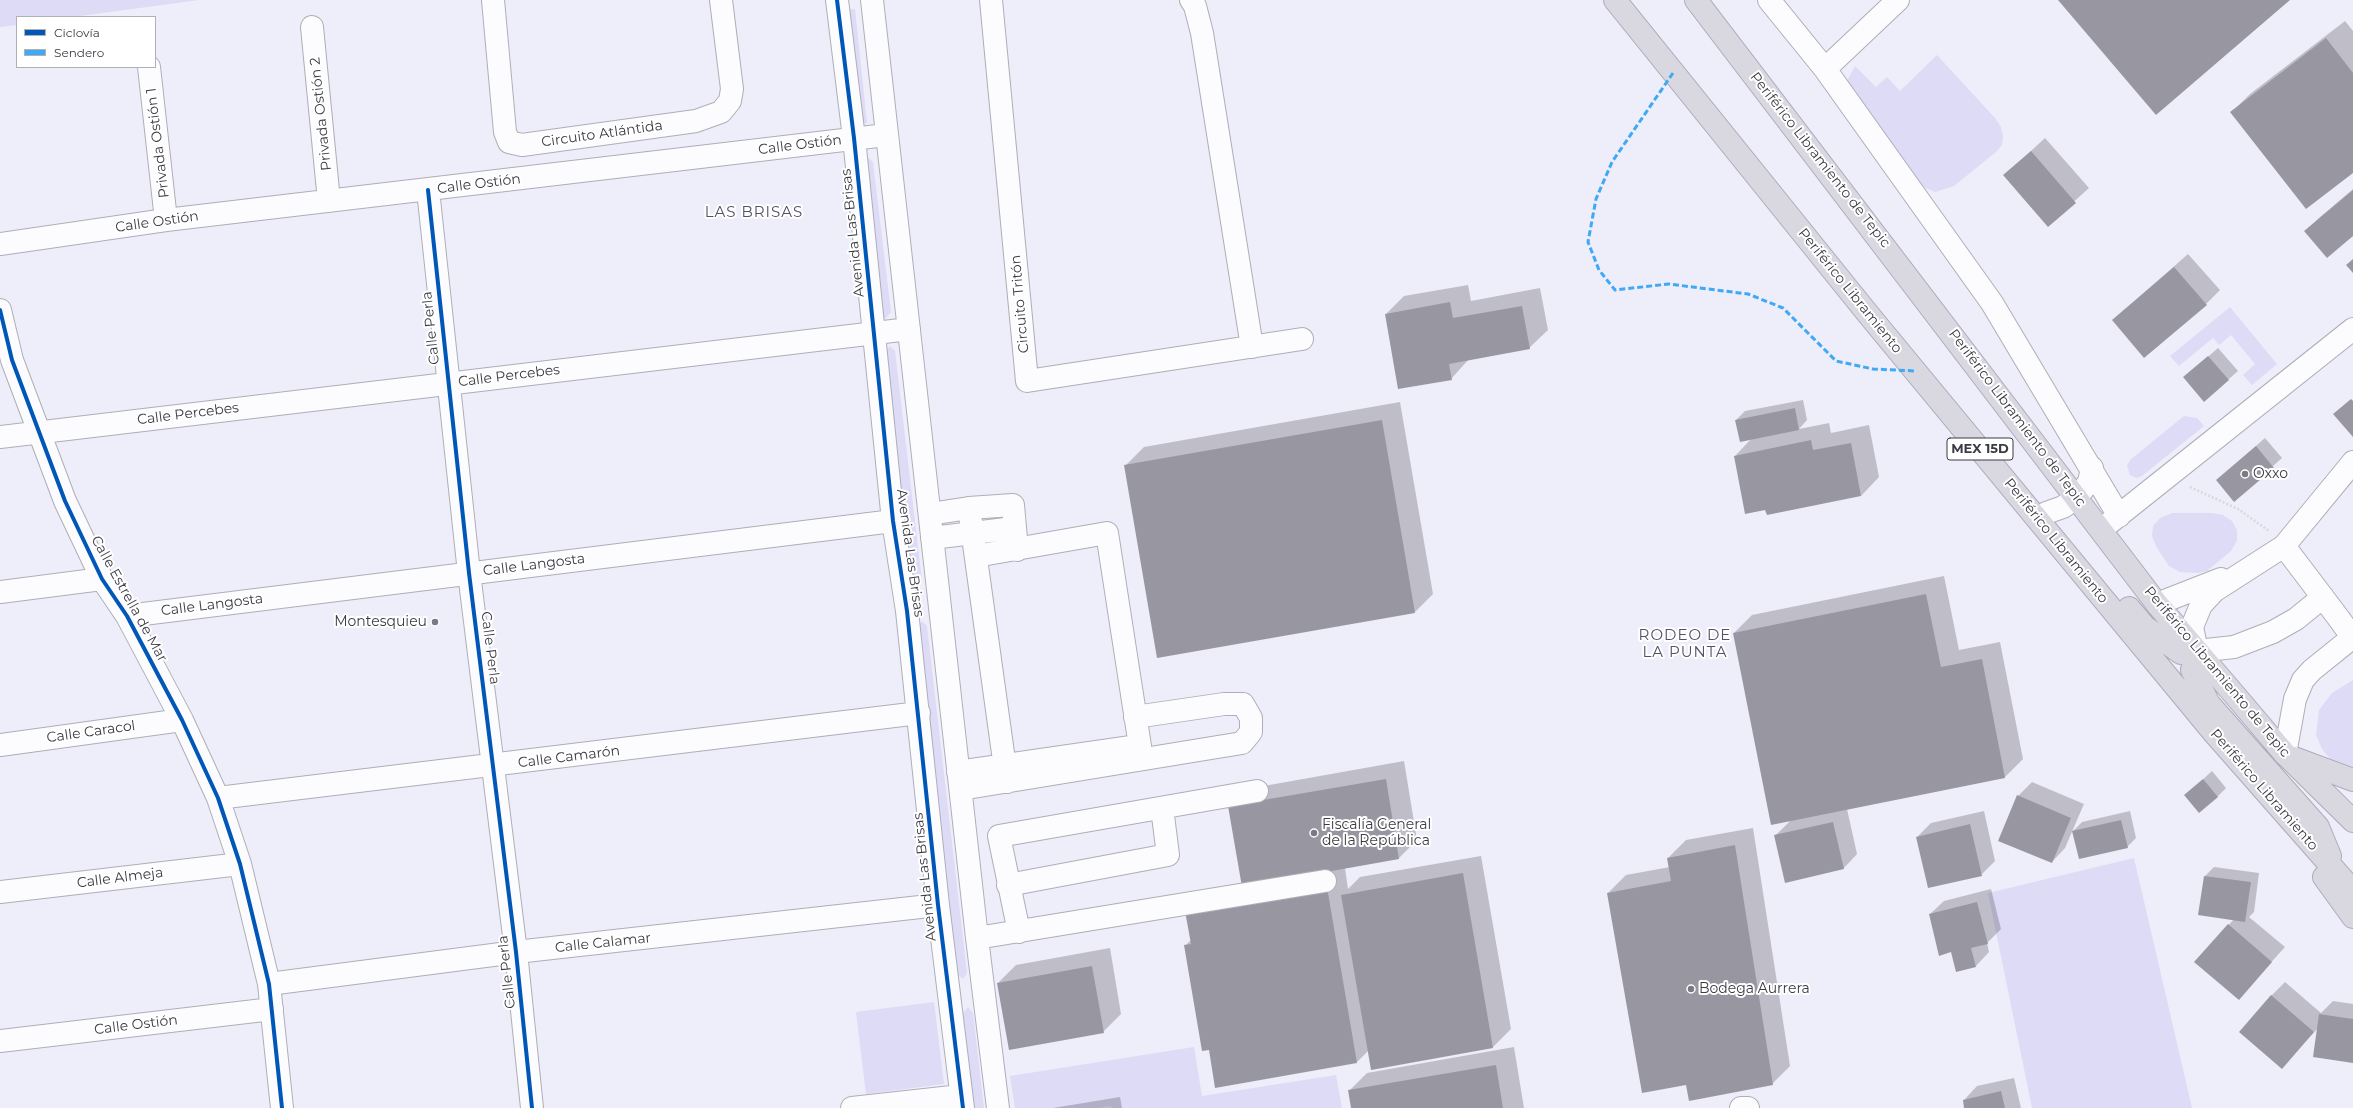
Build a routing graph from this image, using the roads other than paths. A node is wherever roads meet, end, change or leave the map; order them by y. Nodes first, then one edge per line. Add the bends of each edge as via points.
1 (493, 0) edge
2 (721, 0) edge
3 (837, 0) edge
4 (872, 0) edge
5 (992, 0) edge
6 (1191, 0) edge
7 (1615, 0) edge
8 (1696, 0) edge
9 (1769, 0) edge
10 (1898, 0) edge
11 (312, 27) dead end
12 (149, 68) edge
13 (1825, 69) junction
14 (886, 135) junction
15 (854, 138) junction
16 (428, 190) junction
17 (329, 201) junction
18 (166, 220) junction
19 (0, 244) edge
20 (0, 310) edge
21 (1868, 314) junction
22 (909, 329) junction
23 (2353, 329) edge
24 (874, 333) junction
25 (1302, 339) dead end
26 (1252, 347) junction
27 (448, 383) junction
28 (38, 432) junction
29 (0, 437) edge
30 (2352, 465) edge
31 (2092, 468) junction
32 (2077, 497) junction
33 (969, 508) junction
34 (2046, 513) junction
35 (930, 514) junction
36 (2119, 516) junction
37 (893, 521) junction
38 (1014, 528) junction
39 (2102, 529) junction
40 (973, 532) junction
41 (932, 538) junction
42 (2284, 546) junction
43 (1017, 550) junction
44 (976, 556) junction
45 (2250, 567) junction
46 (469, 573) junction
47 (102, 579) junction
48 (0, 592) edge
49 (2323, 597) junction
50 (2157, 604) junction
51 (940, 608) junction
52 (907, 611) junction
53 (127, 616) junction
54 (2353, 637) edge
55 (2197, 651) junction
56 (919, 713) junction
57 (1135, 717) junction
58 (182, 720) junction
59 (2220, 741) junction
60 (0, 745) edge
61 (1139, 753) junction
62 (2285, 754) junction
63 (494, 766) junction
64 (1006, 773) junction
65 (959, 780) junction
66 (2353, 780) edge
67 (1258, 791) dead end
68 (218, 798) junction
69 (1162, 808) junction
70 (2353, 821) edge
71 (240, 864) junction
72 (2337, 872) junction
73 (1325, 881) dead end
74 (1008, 885) junction
75 (2353, 890) edge
76 (0, 892) edge
77 (938, 906) junction
78 (2353, 917) edge
79 (1018, 932) junction
80 (977, 938) junction
81 (516, 952) junction
82 (269, 984) junction
83 (272, 1009) junction
84 (0, 1041) edge
85 (962, 1102) edge
86 (282, 1108) edge
87 (532, 1108) edge
88 (852, 1108) edge
89 (998, 1108) edge
90 (1741, 1108) edge
91 (1748, 1108) edge

1 - 2 street, Circuito Atlántida via 505,132 509,142 522,145 696,121 721,112 730,101 732,89
3 - 15 street, Avenida Las Brisas
4 - 14 street, Avenida Las Brisas
5 - 26 street, Circuito Tritón via 1027,381
6 - 26 street via 1202,33
7 - 21 highway, Periférico Libramiento / MEX 15D
8 - 32 highway, Periférico Libramiento de Tepic / MEX 15D
9 - 13 street
10 - 13 street
11 - 17 street, Privada Ostión 2
12 - 18 street, Privada Ostión 1
13 - 31 street via 1992,303
14 - 15 street, Calle Ostión
14 - 22 street, Avenida Las Brisas
15 - 16 street, Calle Ostión
15 - 24 street, Avenida Las Brisas
16 - 17 street, Calle Ostión
16 - 27 street, Calle Perla
17 - 18 street, Calle Ostión
18 - 19 street, Calle Ostión
20 - 28 street, Calle Estrella de Mar via 12,360
21 - 34 highway via 1939,385
21 - 59 highway, Periférico Libramiento / MEX 15D
22 - 24 street, Calle Percebes
22 - 35 street, Avenida Las Brisas
23 - 36 street
24 - 27 street, Calle Percebes
24 - 37 street, Avenida Las Brisas
25 - 26 street, Circuito Tritón
27 - 28 street, Calle Percebes
27 - 46 street, Calle Perla
28 - 29 street, Calle Percebes
28 - 47 street, Calle Estrella de Mar via 65,501
30 - 42 street
31 - 32 street via 2089,482
31 - 36 street
32 - 34 street
32 - 39 highway, Periférico Libramiento de Tepic / MEX 15D
33 - 35 street
33 - 38 street via 1012,505
33 - 40 street
34 - 55 highway via 2145,627 2181,652
35 - 41 street, Avenida Las Brisas
36 - 39 street
37 - 46 street, Calle Langosta
37 - 52 street, Avenida Las Brisas
38 - 40 street
38 - 43 street
39 - 50 highway, Periférico Libramiento de Tepic / MEX 15D
40 - 41 street
40 - 44 street
41 - 51 street, Avenida Las Brisas
42 - 45 street
42 - 49 street
43 - 44 street
43 - 57 street via 1107,533
44 - 64 street
45 - 50 street
45 - 55 street via 2214,591 2201,605 2192,627
46 - 53 street, Calle Langosta
46 - 63 street, Calle Perla
47 - 48 street
47 - 53 street, Calle Estrella de Mar
49 - 54 street
49 - 55 street via 2273,632 2234,647
50 - 55 highway, Periférico Libramiento de Tepic / MEX 15D
51 - 52 street
51 - 65 street, Avenida Las Brisas
52 - 56 street, Avenida Las Brisas
53 - 58 street, Calle Estrella de Mar
54 - 62 street via 2303,680 2295,699
55 - 62 highway, Periférico Libramiento de Tepic / MEX 15D
55 - 72 highway via 2192,670 2209,704 2318,827
56 - 63 street, Calle Camarón
56 - 77 street, Avenida Las Brisas
57 - 61 street
57 - 61 street via 1224,704 1243,704 1250,718 1251,732 1242,743
58 - 60 street, Calle Caracol
58 - 68 street, Calle Estrella de Mar
59 - 72 highway, Periférico Libramiento / MEX 15D
59 - 78 highway via 2284,820
61 - 64 street
62 - 66 highway
62 - 70 highway, Periférico Libramiento de Tepic / MEX 15D
63 - 68 street, Calle Camarón
63 - 81 street, Calle Perla
64 - 65 street
65 - 80 street, Avenida Las Brisas
67 - 69 street
68 - 71 street, Calle Estrella de Mar
69 - 74 street via 1168,855
69 - 74 street via 999,836
71 - 76 street, Calle Almeja
71 - 82 street, Calle Estrella de Mar
72 - 75 highway, Periférico Libramiento / MEX 15D
73 - 79 street
74 - 79 street
77 - 81 street, Calle Calamar
77 - 85 street, Avenida Las Brisas
79 - 80 street
80 - 89 street, Avenida Las Brisas
81 - 82 street, Calle Calamar
81 - 87 street, Calle Perla
82 - 83 street, Calle Estrella de Mar
83 - 84 street, Calle Ostión
83 - 86 street, Calle Estrella de Mar
85 - 88 street
90 - 91 street

